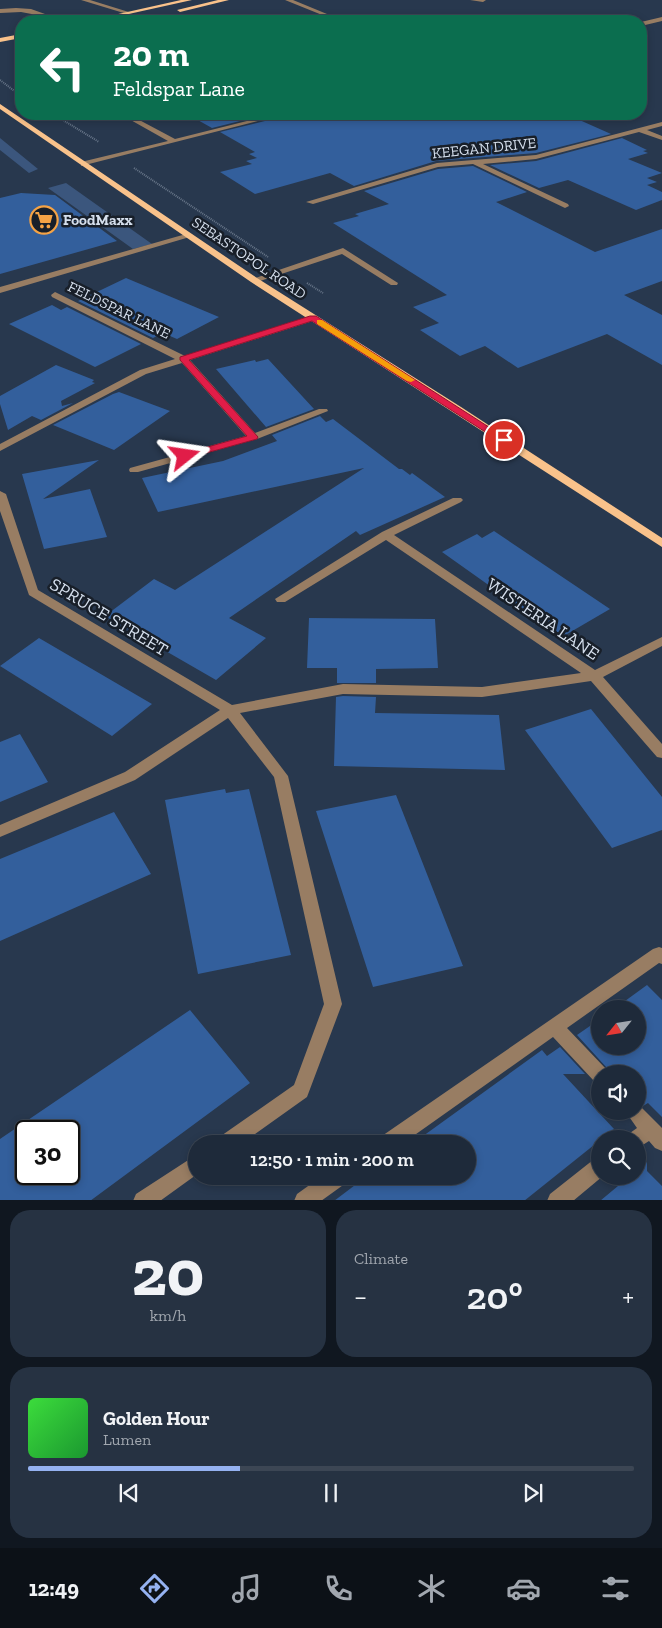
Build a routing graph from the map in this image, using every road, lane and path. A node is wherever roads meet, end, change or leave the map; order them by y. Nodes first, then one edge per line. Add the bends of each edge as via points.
1 (84, 0) edge
2 (189, 0) edge
3 (226, 0) edge
4 (288, 0) edge
5 (473, 0) edge
6 (482, 0) edge
7 (156, 7) junction
8 (0, 12) edge
9 (172, 12) dead end
10 (129, 13) junction
11 (42, 14) dead end
12 (119, 15) edge
13 (127, 15) edge
14 (327, 15) edge
15 (662, 19) edge
16 (647, 23) edge
17 (15, 37) edge
18 (0, 40) edge
19 (0, 80) edge
20 (15, 91) edge
21 (0, 106) edge
22 (15, 116) edge
23 (20, 120) edge
24 (62, 120) edge
25 (134, 120) edge
26 (258, 120) edge
27 (662, 124) edge
28 (640, 130) junction
29 (662, 138) edge
30 (174, 141) junction
31 (117, 156) junction
32 (474, 161) junction
33 (84, 164) junction
34 (310, 202) dead end
35 (566, 206) dead end
36 (189, 236) junction
37 (287, 269) junction
38 (254, 280) junction
39 (394, 282) dead end
40 (0, 290) edge
41 (323, 293) dead end
42 (55, 295) dead end
43 (313, 318) junction
44 (184, 359) junction
45 (323, 411) dead end
46 (253, 437) junction
47 (0, 448) edge
48 (134, 470) dead end
49 (0, 494) edge
50 (457, 500) dead end
51 (386, 535) junction
52 (662, 543) edge
53 (281, 599) dead end
54 (662, 641) edge
55 (594, 676) junction
56 (230, 710) junction
57 (662, 753) edge
58 (0, 831) edge
59 (662, 957) edge
60 (554, 1026) junction
61 (591, 1065) edge
62 (640, 1120) edge
63 (238, 1135) edge
64 (399, 1135) edge
65 (650, 1136) edge
66 (188, 1169) edge
67 (591, 1174) edge
68 (326, 1185) edge
69 (143, 1200) edge
70 (304, 1200) edge
71 (557, 1200) edge

1 - 10 street
2 - 7 main road
3 - 9 main road
4 - 14 street
5 - 6 street
7 - 10 main road
7 - 13 main road
8 - 11 street via 16,9
10 - 12 main road
15 - 16 street
17 - 18 main road
19 - 20 path
21 - 22 main road, SEBASTOPOL ROAD
23 - 33 main road, SEBASTOPOL ROAD
24 - 31 path
25 - 30 street
26 - 30 street
27 - 28 street, KEEGAN DRIVE
28 - 29 street
28 - 32 street, KEEGAN DRIVE via 536,157
30 - 31 street
31 - 33 street
31 - 37 path
32 - 34 street, KEEGAN DRIVE via 437,165
32 - 35 street
33 - 36 main road, SEBASTOPOL ROAD
36 - 38 main road, SEBASTOPOL ROAD
36 - 40 street
37 - 38 street
37 - 39 street via 343,251
37 - 41 path
38 - 43 main road, SEBASTOPOL ROAD
42 - 44 street, FELDSPAR LANE
43 - 44 street
43 - 52 main road, SEBASTOPOL ROAD
44 - 46 street, FELDSPAR LANE
44 - 47 street via 143,372
45 - 46 street
46 - 48 street
49 - 56 street, SPRUCE STREET via 33,592
50 - 51 street
51 - 53 street
51 - 55 street, WISTERIA LANE
54 - 55 street
55 - 56 street via 482,692 344,689
55 - 57 street, WISTERIA LANE
56 - 58 street via 130,776
56 - 63 street via 281,776 333,1004 301,1091
59 - 60 street via 659,954
60 - 61 street
60 - 64 street
62 - 65 street
66 - 69 street
67 - 71 street
68 - 70 street

